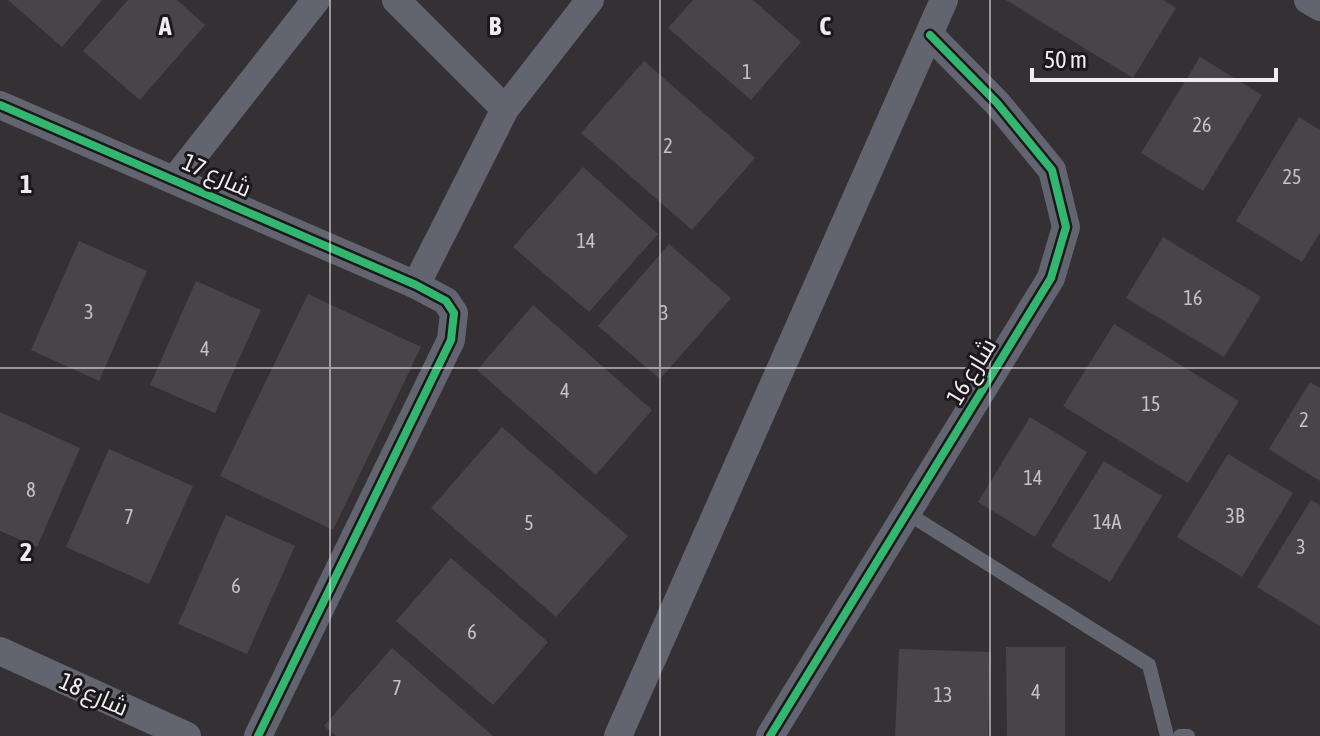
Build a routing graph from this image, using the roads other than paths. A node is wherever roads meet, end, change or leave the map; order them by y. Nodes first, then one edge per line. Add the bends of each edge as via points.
1 (316, 0) edge
2 (396, 0) edge
3 (590, 0) edge
4 (944, 0) edge
5 (1308, 0) edge
6 (1320, 7) edge
7 (930, 35) junction
8 (0, 105) edge
9 (505, 109) junction
10 (176, 178) junction
11 (416, 285) junction
12 (907, 513) junction
13 (0, 651) edge
14 (187, 736) edge
15 (258, 736) edge
16 (618, 736) edge
17 (770, 736) edge
18 (1167, 736) edge
19 (1180, 736) edge
20 (1188, 736) edge

1 - 10 street, شارع 17
2 - 9 street
3 - 9 street
4 - 7 street
5 - 6 street
7 - 12 street, شارع 16 via 997,103 1052,170 1066,227 1051,278
7 - 16 street
8 - 10 street, شارع 17
9 - 11 street
10 - 11 street, شارع 17
11 - 15 street, شارع 17 via 446,301 454,313 451,340
12 - 17 street, شارع 16
12 - 18 lane via 1149,665
13 - 14 street, شارع 18
19 - 20 lane

